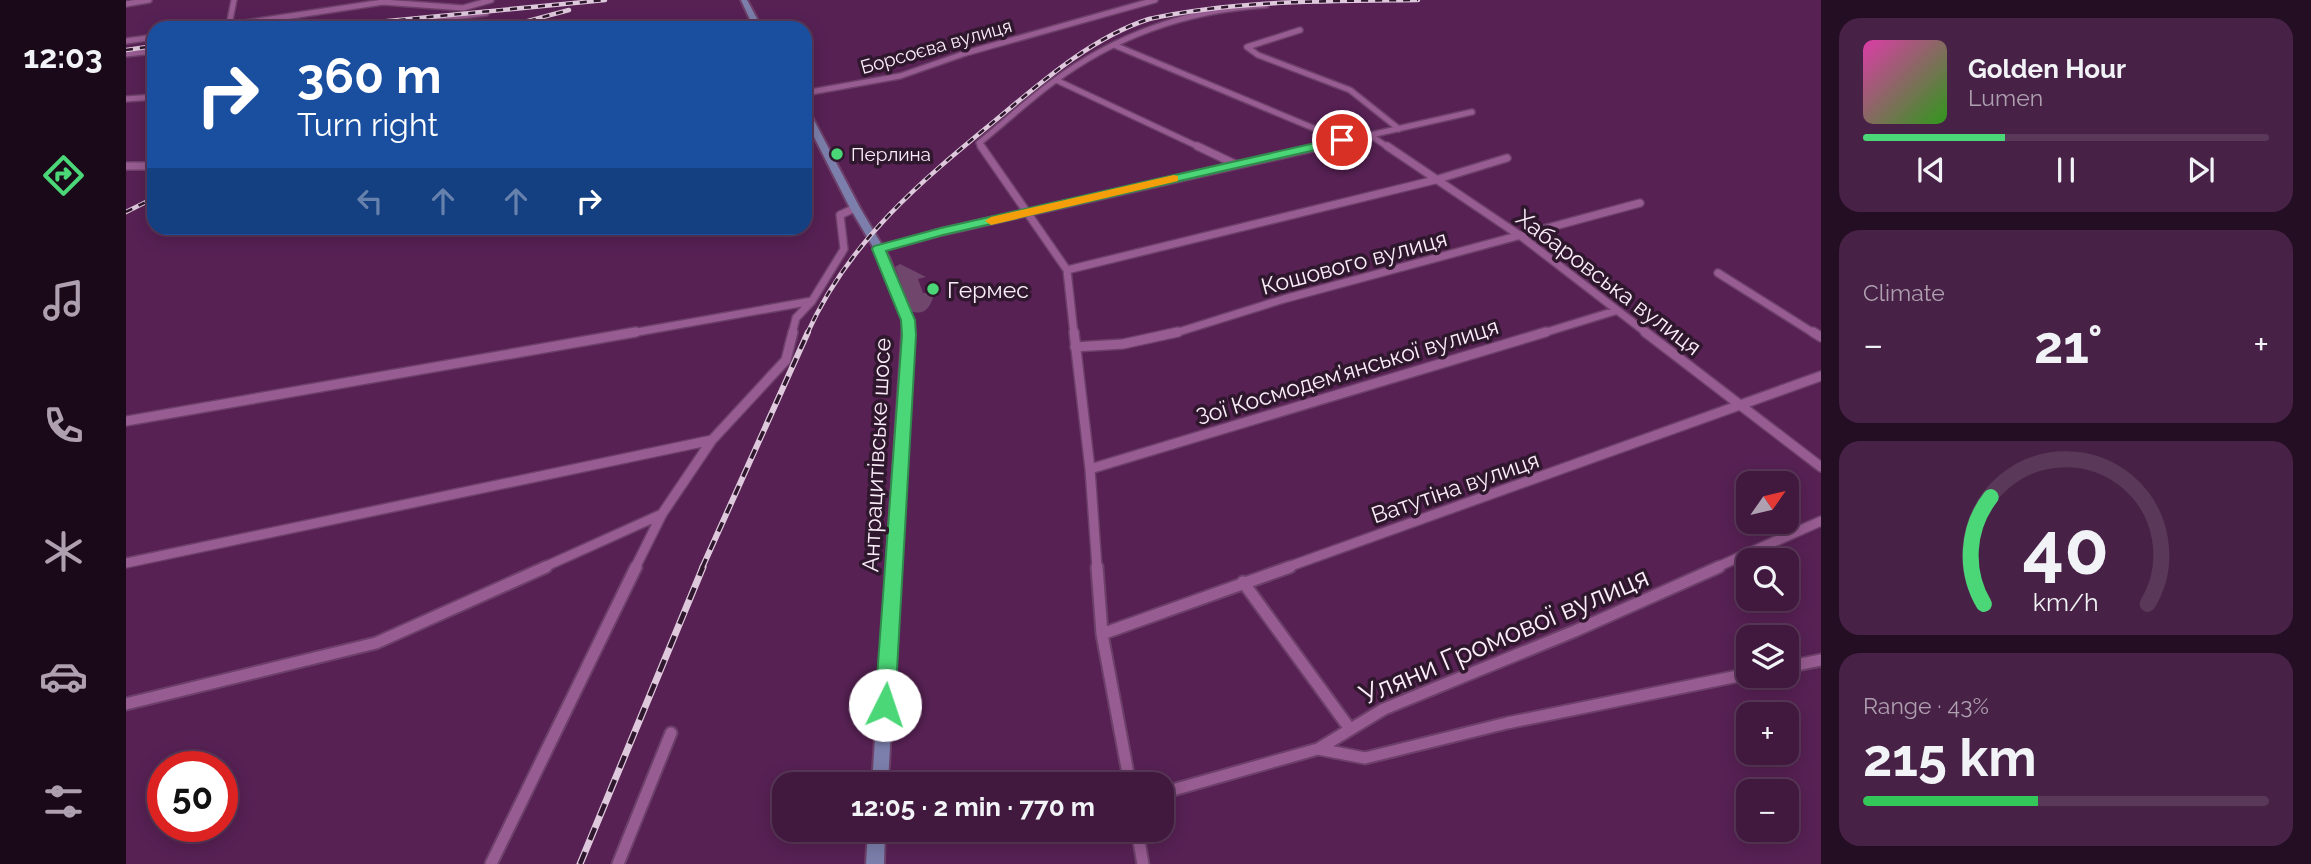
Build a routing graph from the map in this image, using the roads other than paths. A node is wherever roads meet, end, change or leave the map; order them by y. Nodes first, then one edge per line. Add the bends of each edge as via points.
1 (149, 0) edge
2 (234, 0) edge
3 (491, 0) edge
4 (744, 0) edge
5 (1155, 0) edge
6 (385, 1) edge
7 (353, 3) edge
8 (126, 4) edge
9 (1265, 5) dead end
10 (486, 13) dead end
11 (230, 21) edge
12 (252, 21) edge
13 (421, 21) edge
14 (754, 21) edge
15 (1300, 30) dead end
16 (147, 38) edge
17 (126, 41) edge
18 (1114, 45) junction
19 (147, 52) edge
20 (126, 54) edge
21 (1056, 80) junction
22 (812, 92) edge
23 (147, 98) edge
24 (126, 100) edge
25 (1472, 112) dead end
26 (812, 125) edge
27 (1399, 129) junction
28 (1370, 135) junction
29 (1342, 140) junction
30 (1507, 158) dead end
31 (1235, 164) junction
32 (126, 166) edge
33 (147, 166) edge
34 (1435, 180) junction
35 (1640, 204) dead end
36 (855, 208) junction
37 (1030, 213) junction
38 (1522, 237) junction
39 (878, 249) junction
40 (1068, 270) junction
41 (1718, 273) dead end
42 (812, 301) junction
43 (1615, 311) junction
44 (1821, 337) edge
45 (1075, 348) junction
46 (1821, 376) edge
47 (1740, 407) junction
48 (126, 421) edge
49 (712, 440) junction
50 (1821, 467) edge
51 (1090, 468) junction
52 (662, 514) junction
53 (1821, 521) edge
54 (126, 563) edge
55 (1243, 582) junction
56 (1102, 634) junction
57 (1821, 660) edge
58 (1799, 665) edge
59 (1736, 676) edge
60 (126, 704) edge
61 (1350, 729) junction
62 (671, 733) dead end
63 (1318, 749) junction
64 (881, 772) edge
65 (1128, 772) edge
66 (1174, 790) edge
67 (876, 842) edge
68 (1139, 842) edge
69 (491, 864) edge
70 (618, 864) edge
71 (875, 864) edge
72 (1143, 864) edge

1 - 8 street
2 - 11 street
3 - 6 street via 463,8
4 - 14 main road
5 - 22 street, Борсоєва вулиця via 900,76
6 - 7 street
7 - 12 street
9 - 18 street via 1201,13
10 - 13 street
15 - 27 street via 1247,47 1350,90
16 - 17 street
18 - 21 street
18 - 29 street
19 - 20 street
21 - 31 street
21 - 37 street via 979,143
23 - 24 street
25 - 27 street
26 - 36 main road, Антрацитівське шосе
27 - 28 street
28 - 29 street
28 - 34 street, Хабаровська вулиця
29 - 31 street
30 - 34 street
31 - 37 street
32 - 33 street
34 - 38 street, Хабаровська вулиця
34 - 40 street
35 - 38 street, Кошового вулиця
36 - 39 main road, Антрацитівське шосе
36 - 42 street via 840,215 844,249
37 - 39 street
37 - 40 street
38 - 43 street, Хабаровська вулиця
38 - 45 street, Кошового вулиця via 1284,299 1164,336
39 - 64 main road, Антрацитівське шосе via 908,320 909,335
40 - 45 street
41 - 44 street
42 - 48 street
42 - 49 street via 796,318 786,360
43 - 47 street, Хабаровська вулиця
43 - 51 street, Зої Космодем’янської вулиця
45 - 51 street
46 - 47 street, Ватутіна вулиця
47 - 50 street, Хабаровська вулиця
47 - 55 street, Ватутіна вулиця
49 - 52 street
49 - 54 street
51 - 56 street
52 - 60 street via 376,643
52 - 69 street
53 - 61 street, Уляни Громової вулиця via 1575,631 1384,709
55 - 56 street, Ватутіна вулиця
55 - 61 street
56 - 65 street
57 - 58 street
59 - 63 street via 1507,723 1365,758
61 - 63 street, Уляни Громової вулиця
62 - 70 street
63 - 66 street, Уляни Громової вулиця
67 - 71 main road
68 - 72 street

